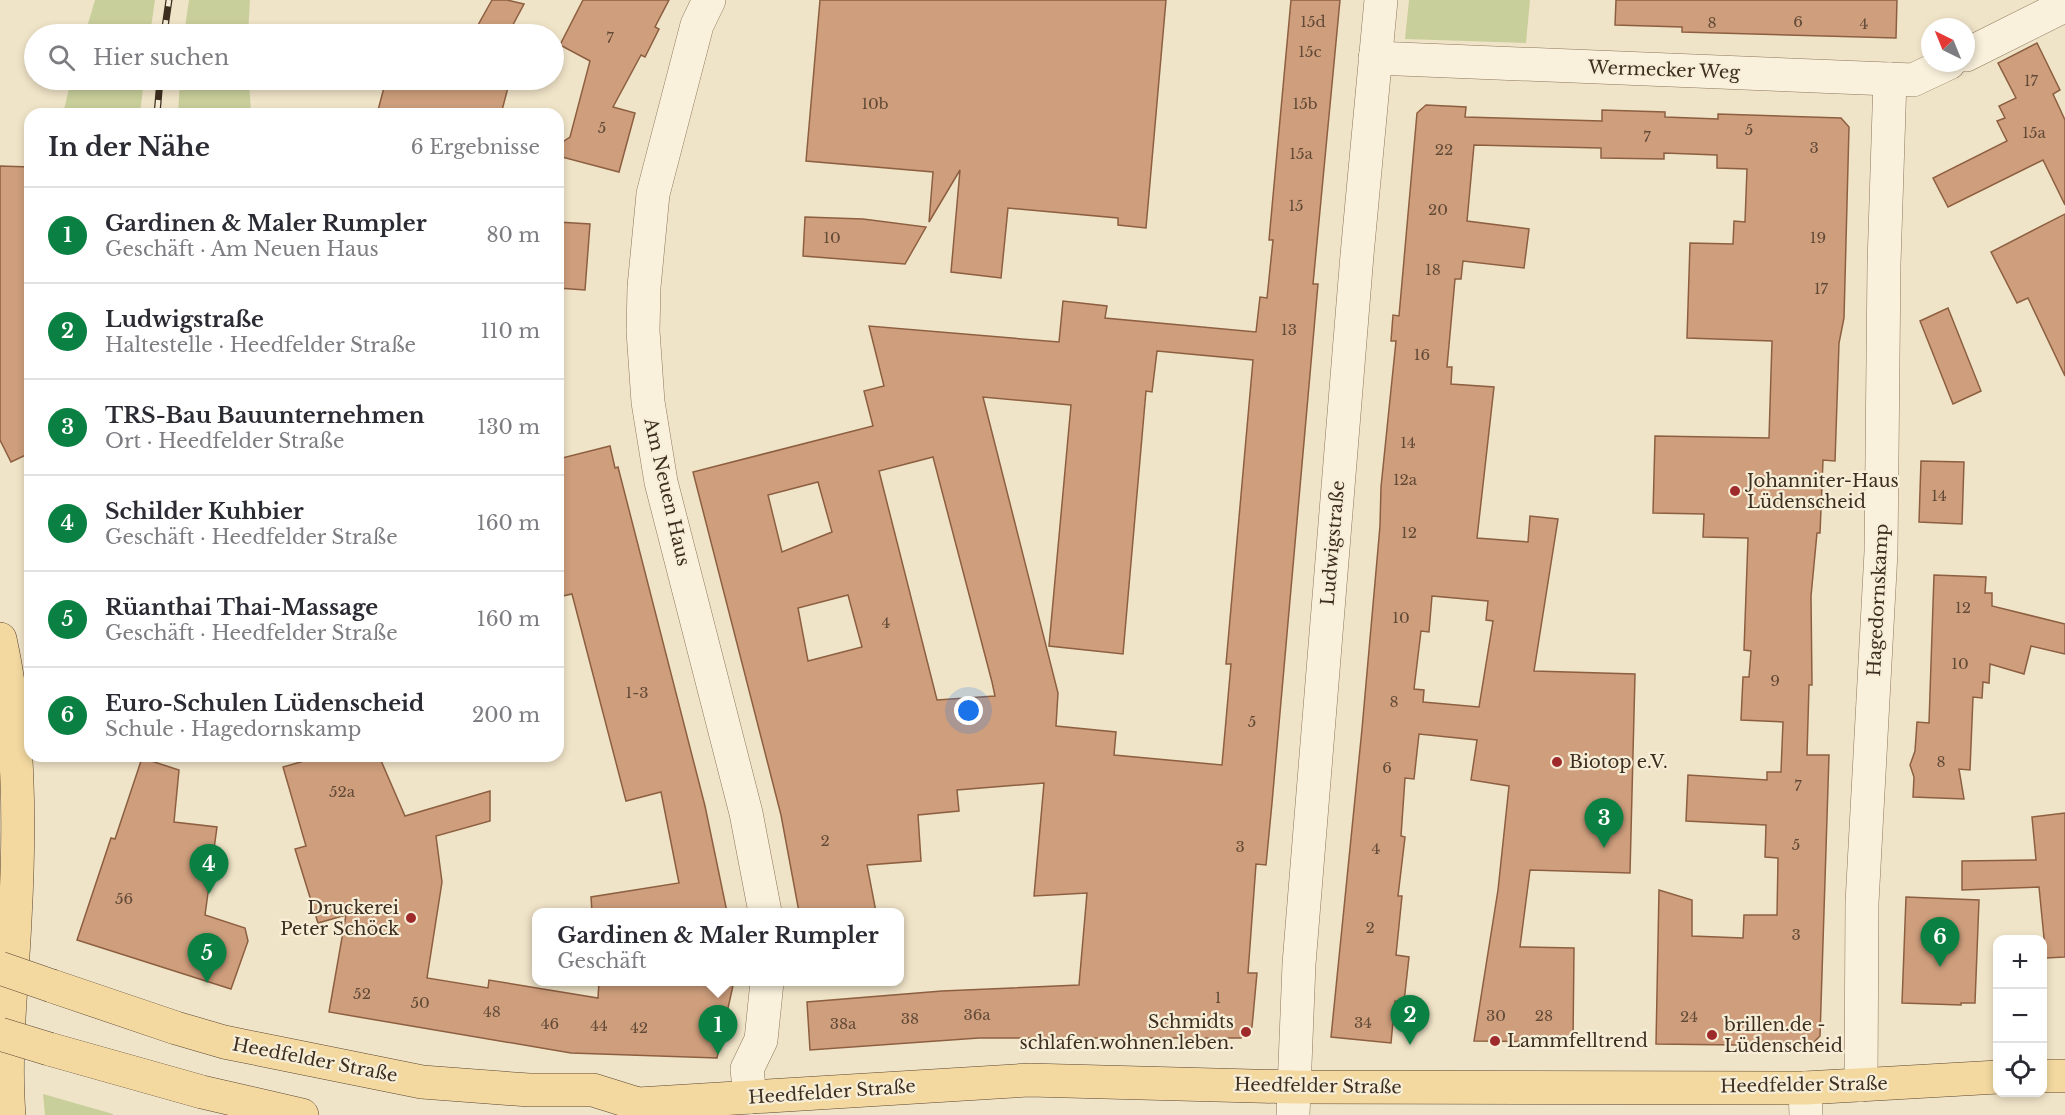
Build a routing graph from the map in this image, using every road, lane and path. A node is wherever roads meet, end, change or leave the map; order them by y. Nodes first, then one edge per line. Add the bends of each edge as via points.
1 (709, 0) edge
2 (1381, 0) edge
3 (2062, 7) edge
4 (1975, 50) edge
5 (1375, 58) junction
6 (1929, 72) edge
7 (1890, 79) junction
8 (0, 639) edge
9 (764, 908) edge
10 (0, 968) edge
11 (767, 986) edge
12 (0, 1034) edge
13 (2047, 1076) edge
14 (2065, 1076) edge
15 (1993, 1077) edge
16 (1861, 1085) junction
17 (750, 1097) junction
18 (1294, 1101) edge
19 (1806, 1101) edge
20 (625, 1109) edge
21 (9, 1115) edge
22 (302, 1115) edge

1 - 9 street, Am Neuen Haus via 697,25 653,194 643,331 648,402 659,472 746,813
2 - 5 street, Ludwigstraße
3 - 4 street
5 - 7 street, Wermecker Weg
5 - 18 street, Ludwigstraße via 1301,940
6 - 7 street, Wermecker Weg via 1913,80
7 - 16 street, Hagedornskamp via 1881,552 1862,903
8 - 21 main road via 17,773 16,897 6,1082
10 - 20 main road, Heedfelder Straße, bridge via 195,1034 422,1082 593,1090
11 - 17 street via 761,1040 747,1069
12 - 22 main road, bridge via 192,1089
13 - 14 main road
15 - 16 main road, Heedfelder Straße
16 - 19 main road, Heedfelder Straße
17 - 18 main road, Heedfelder Straße via 1029,1080
17 - 20 main road, Heedfelder Straße
18 - 19 main road, Heedfelder Straße

